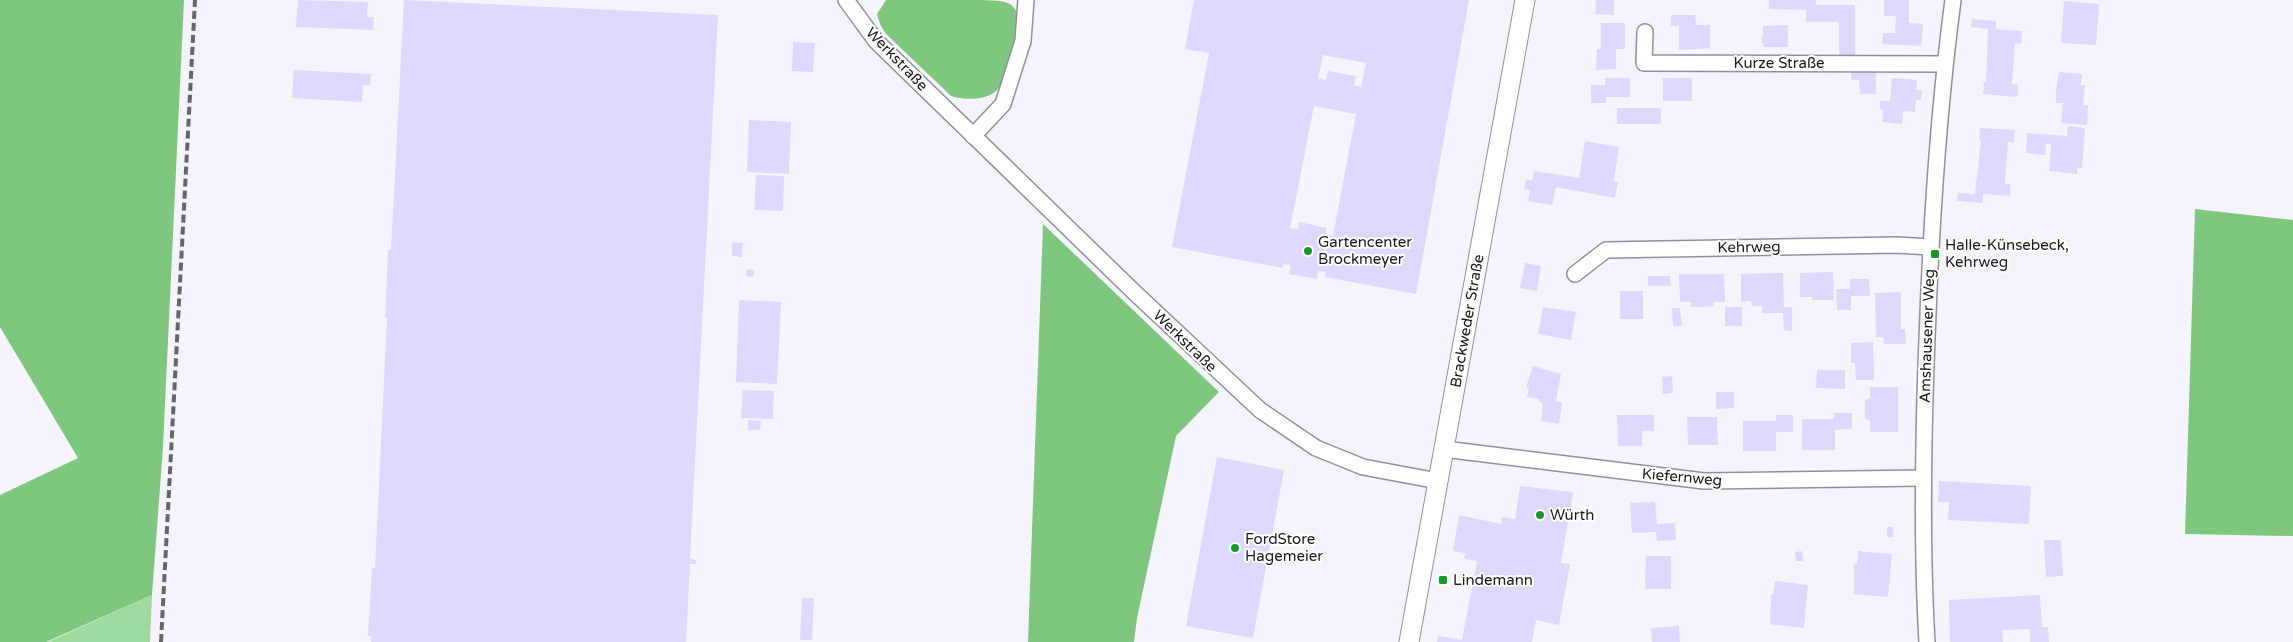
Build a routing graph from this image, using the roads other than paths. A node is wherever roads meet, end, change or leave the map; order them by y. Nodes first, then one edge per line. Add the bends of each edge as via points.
1 (846, 0) edge
2 (1026, 0) edge
3 (1525, 0) edge
4 (1953, 0) edge
5 (1645, 32) dead end
6 (1944, 64) junction
7 (973, 136) junction
8 (1930, 247) junction
9 (1575, 274) dead end
10 (1444, 449) junction
11 (1922, 478) junction
12 (1438, 481) junction
13 (1409, 642) edge
14 (1927, 642) edge

1 - 7 street, Werkstraße via 876,41
2 - 7 street via 1023,42 1003,104
3 - 10 street, Brackweder Straße
4 - 6 street, Amshausener Weg
5 - 6 street, Kurze Straße via 1644,63
6 - 8 street, Amshausener Weg
7 - 12 street, Werkstraße via 1260,410 1316,448 1363,467
8 - 9 street, Kehrweg via 1606,250
8 - 11 street, Amshausener Weg
10 - 11 street, Kiefernweg via 1704,481
10 - 12 street, Brackweder Straße
11 - 14 street, Amshausener Weg
12 - 13 street, Brackweder Straße

